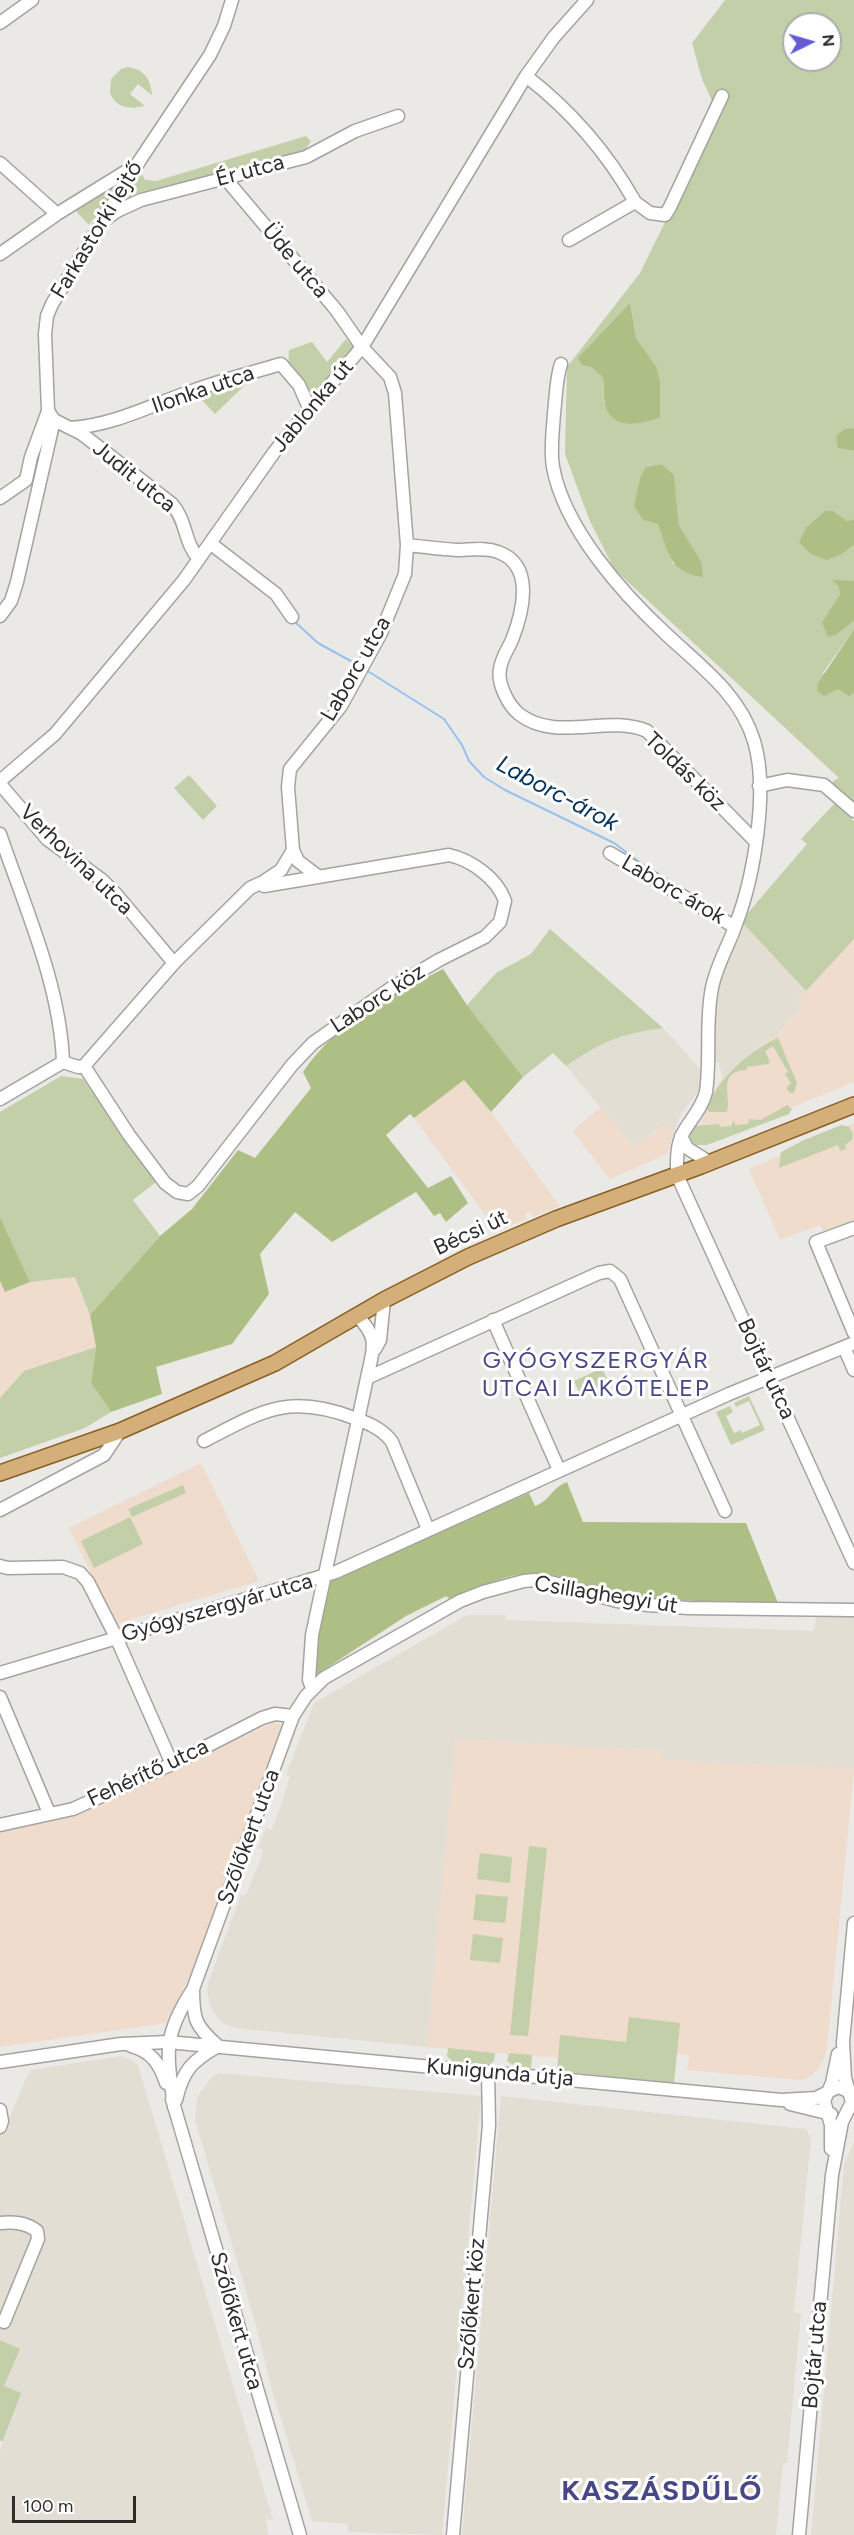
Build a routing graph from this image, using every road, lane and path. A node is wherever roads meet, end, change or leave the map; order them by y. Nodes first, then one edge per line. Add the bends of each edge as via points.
1 (32, 0) edge
2 (232, 0) edge
3 (587, 0) edge
4 (0, 23) edge
5 (526, 76) junction
6 (722, 96) dead end
7 (398, 116) dead end
8 (0, 163) edge
9 (137, 165) junction
10 (225, 178) junction
11 (635, 202) junction
12 (57, 214) junction
13 (102, 223) junction
14 (569, 240) dead end
15 (0, 254) edge
16 (362, 346) junction
17 (561, 364) dead end
18 (310, 410) junction
19 (51, 415) junction
20 (71, 428) junction
21 (0, 498) edge
22 (210, 543) junction
23 (407, 545) junction
24 (199, 559) junction
25 (0, 616) edge
26 (292, 617) dead end
27 (0, 782) edge
28 (759, 786) junction
29 (854, 811) edge
30 (0, 834) edge
31 (756, 842) junction
32 (293, 850) junction
33 (610, 853) dead end
34 (319, 877) junction
35 (250, 888) junction
36 (735, 927) junction
37 (174, 963) junction
38 (63, 1062) junction
39 (84, 1066) junction
40 (0, 1099) edge
41 (854, 1105) edge
42 (681, 1136) junction
43 (709, 1162) junction
44 (677, 1175) junction
45 (854, 1227) edge
46 (384, 1300) junction
47 (357, 1316) junction
48 (494, 1320) junction
49 (854, 1333) edge
50 (849, 1345) edge
51 (372, 1352) junction
52 (854, 1370) edge
53 (770, 1376) junction
54 (367, 1378) junction
55 (681, 1415) junction
56 (357, 1419) junction
57 (120, 1431) junction
58 (204, 1442) dead end
59 (559, 1470) junction
60 (0, 1473) edge
61 (0, 1510) edge
62 (725, 1511) dead end
63 (428, 1529) junction
64 (854, 1563) edge
65 (0, 1566) edge
66 (324, 1576) junction
67 (854, 1610) edge
68 (116, 1637) junction
69 (0, 1673) edge
70 (312, 1688) junction
71 (0, 1697) edge
72 (293, 1716) junction
73 (172, 1764) junction
74 (49, 1813) junction
75 (0, 1825) edge
76 (854, 1923) edge
77 (193, 1989) junction
78 (168, 2042) junction
79 (843, 2042) junction
80 (121, 2044) junction
81 (219, 2046) junction
82 (0, 2062) edge
83 (488, 2072) junction
84 (829, 2091) junction
85 (852, 2095) edge
86 (781, 2100) junction
87 (174, 2107) junction
88 (0, 2110) edge
89 (828, 2112) junction
90 (849, 2113) edge
91 (0, 2127) edge
92 (832, 2175) junction
93 (0, 2223) edge
94 (4, 2322) dead end
95 (300, 2535) edge
96 (453, 2535) edge
97 (799, 2535) edge

1 - 4 street
2 - 9 street, Farkastorki lejtő via 210,55
3 - 5 street, Jablonka út
5 - 11 street via 573,118 623,180
5 - 16 street, Jablonka út
6 - 11 street via 665,215 650,213
7 - 10 street, Ér utca via 355,131 306,157
8 - 12 street
9 - 12 street
9 - 13 street, Farkastorki lejtő
10 - 13 street, Ér utca via 141,200
10 - 16 street, Üde utca
11 - 14 street
12 - 15 street
13 - 19 street, Farkastorki lejtő via 47,316 45,351
16 - 18 street, Jablonka út
16 - 23 street, Laborc utca via 390,377 395,393
17 - 28 street via 552,455 568,508 591,548 626,595 732,698 753,739
18 - 20 street, Ilonka utca via 299,385 281,363 195,390 128,417
18 - 22 street, Jablonka út via 275,451
19 - 20 street, Judit utca
19 - 21 street, Farkastorki lejtő via 31,458 26,480
19 - 25 street, Farkastorki lejtő via 17,582 11,601
20 - 24 street, Judit utca via 172,504 181,514 192,551
22 - 24 street, Jablonka út
22 - 26 street via 276,594
23 - 31 street, Toldás köz via 495,551 511,560 522,577 524,593 499,675 515,711 552,727 626,727 647,731
23 - 32 street, Laborc utca via 405,574 381,633 341,706 290,769
24 - 27 street, Jablonka út via 55,734
27 - 37 street, Verhovina utca via 47,839 116,894
28 - 29 street via 786,780 824,785
28 - 31 street
30 - 38 street via 54,996
31 - 36 street via 750,884
32 - 34 street via 298,861
32 - 35 street via 281,870
33 - 36 street, Laborc árok
34 - 35 street, Laborc köz
34 - 39 street, Laborc köz via 449,855 468,862 492,880 502,893 504,904 500,922 485,937 390,989 313,1044 188,1194 173,1191 165,1183
35 - 37 street
36 - 42 street via 712,987 706,1092
37 - 39 street
38 - 39 street
38 - 40 street
41 - 43 main road, Bécsi út
42 - 43 street via 692,1152
42 - 44 street
43 - 44 main road, Bécsi út
44 - 46 main road, Bécsi út via 533,1229
44 - 53 street, Bojtár utca
45 - 49 street via 816,1242
46 - 47 main road, Bécsi út
46 - 51 street via 381,1340
47 - 51 street via 370,1329
47 - 57 main road, Bécsi út via 279,1361
48 - 54 street
48 - 55 street via 610,1271 620,1279
48 - 59 street
50 - 52 street
50 - 53 street, Gyógyszergyár utca
51 - 54 street
53 - 55 street, Gyógyszergyár utca
53 - 64 street, Bojtár utca
54 - 56 street
55 - 59 street, Gyógyszergyár utca
55 - 62 street
56 - 58 street via 316,1407 280,1407 256,1414
56 - 63 street via 389,1438
56 - 66 street
57 - 60 main road, Bécsi út
57 - 61 street via 104,1455
59 - 63 street, Gyógyszergyár utca
63 - 66 street, Gyógyszergyár utca
65 - 68 street via 63,1567 80,1573
66 - 68 street, Gyógyszergyár utca
66 - 70 street via 310,1649
67 - 70 street, Csillaghegyi út via 688,1608 617,1601 554,1583 524,1581 460,1601 350,1662
68 - 69 street, Gyógyszergyár utca
68 - 73 street
70 - 72 street, Szőlőkert utca
71 - 74 street
72 - 73 street, Fehérítő utca via 275,1714 262,1718
72 - 77 street, Szőlőkert utca
73 - 74 street, Fehérítő utca via 73,1809
74 - 75 street, Fehérítő utca
76 - 79 street
77 - 78 street, Szőlőkert utca via 176,2016
77 - 81 street, Szőlőkert utca via 193,2014 200,2028
78 - 80 street, Kunigunda útja
78 - 81 street, Kunigunda útja
78 - 87 street, Szőlőkert utca
79 - 84 street
79 - 85 street via 845,2078
80 - 82 street, Kunigunda útja
80 - 87 street, Szőlőkert utca via 134,2046 153,2057 163,2073
81 - 83 street, Kunigunda útja
81 - 87 street via 186,2069
83 - 86 street, Kunigunda útja
83 - 96 street, Szőlőkert köz via 489,2125
84 - 85 street, Kunigunda útja via 838,2087
84 - 86 street, Kunigunda útja via 816,2098
84 - 89 street via 824,2101
85 - 90 street
86 - 89 street, Kunigunda útja
87 - 95 street, Szőlőkert utca
88 - 91 street
89 - 90 street, Kunigunda útja
89 - 92 street, Bojtár utca
90 - 92 street, Bojtár utca
92 - 97 street, Bojtár utca
93 - 94 street via 30,2225 37,2231 38,2239

